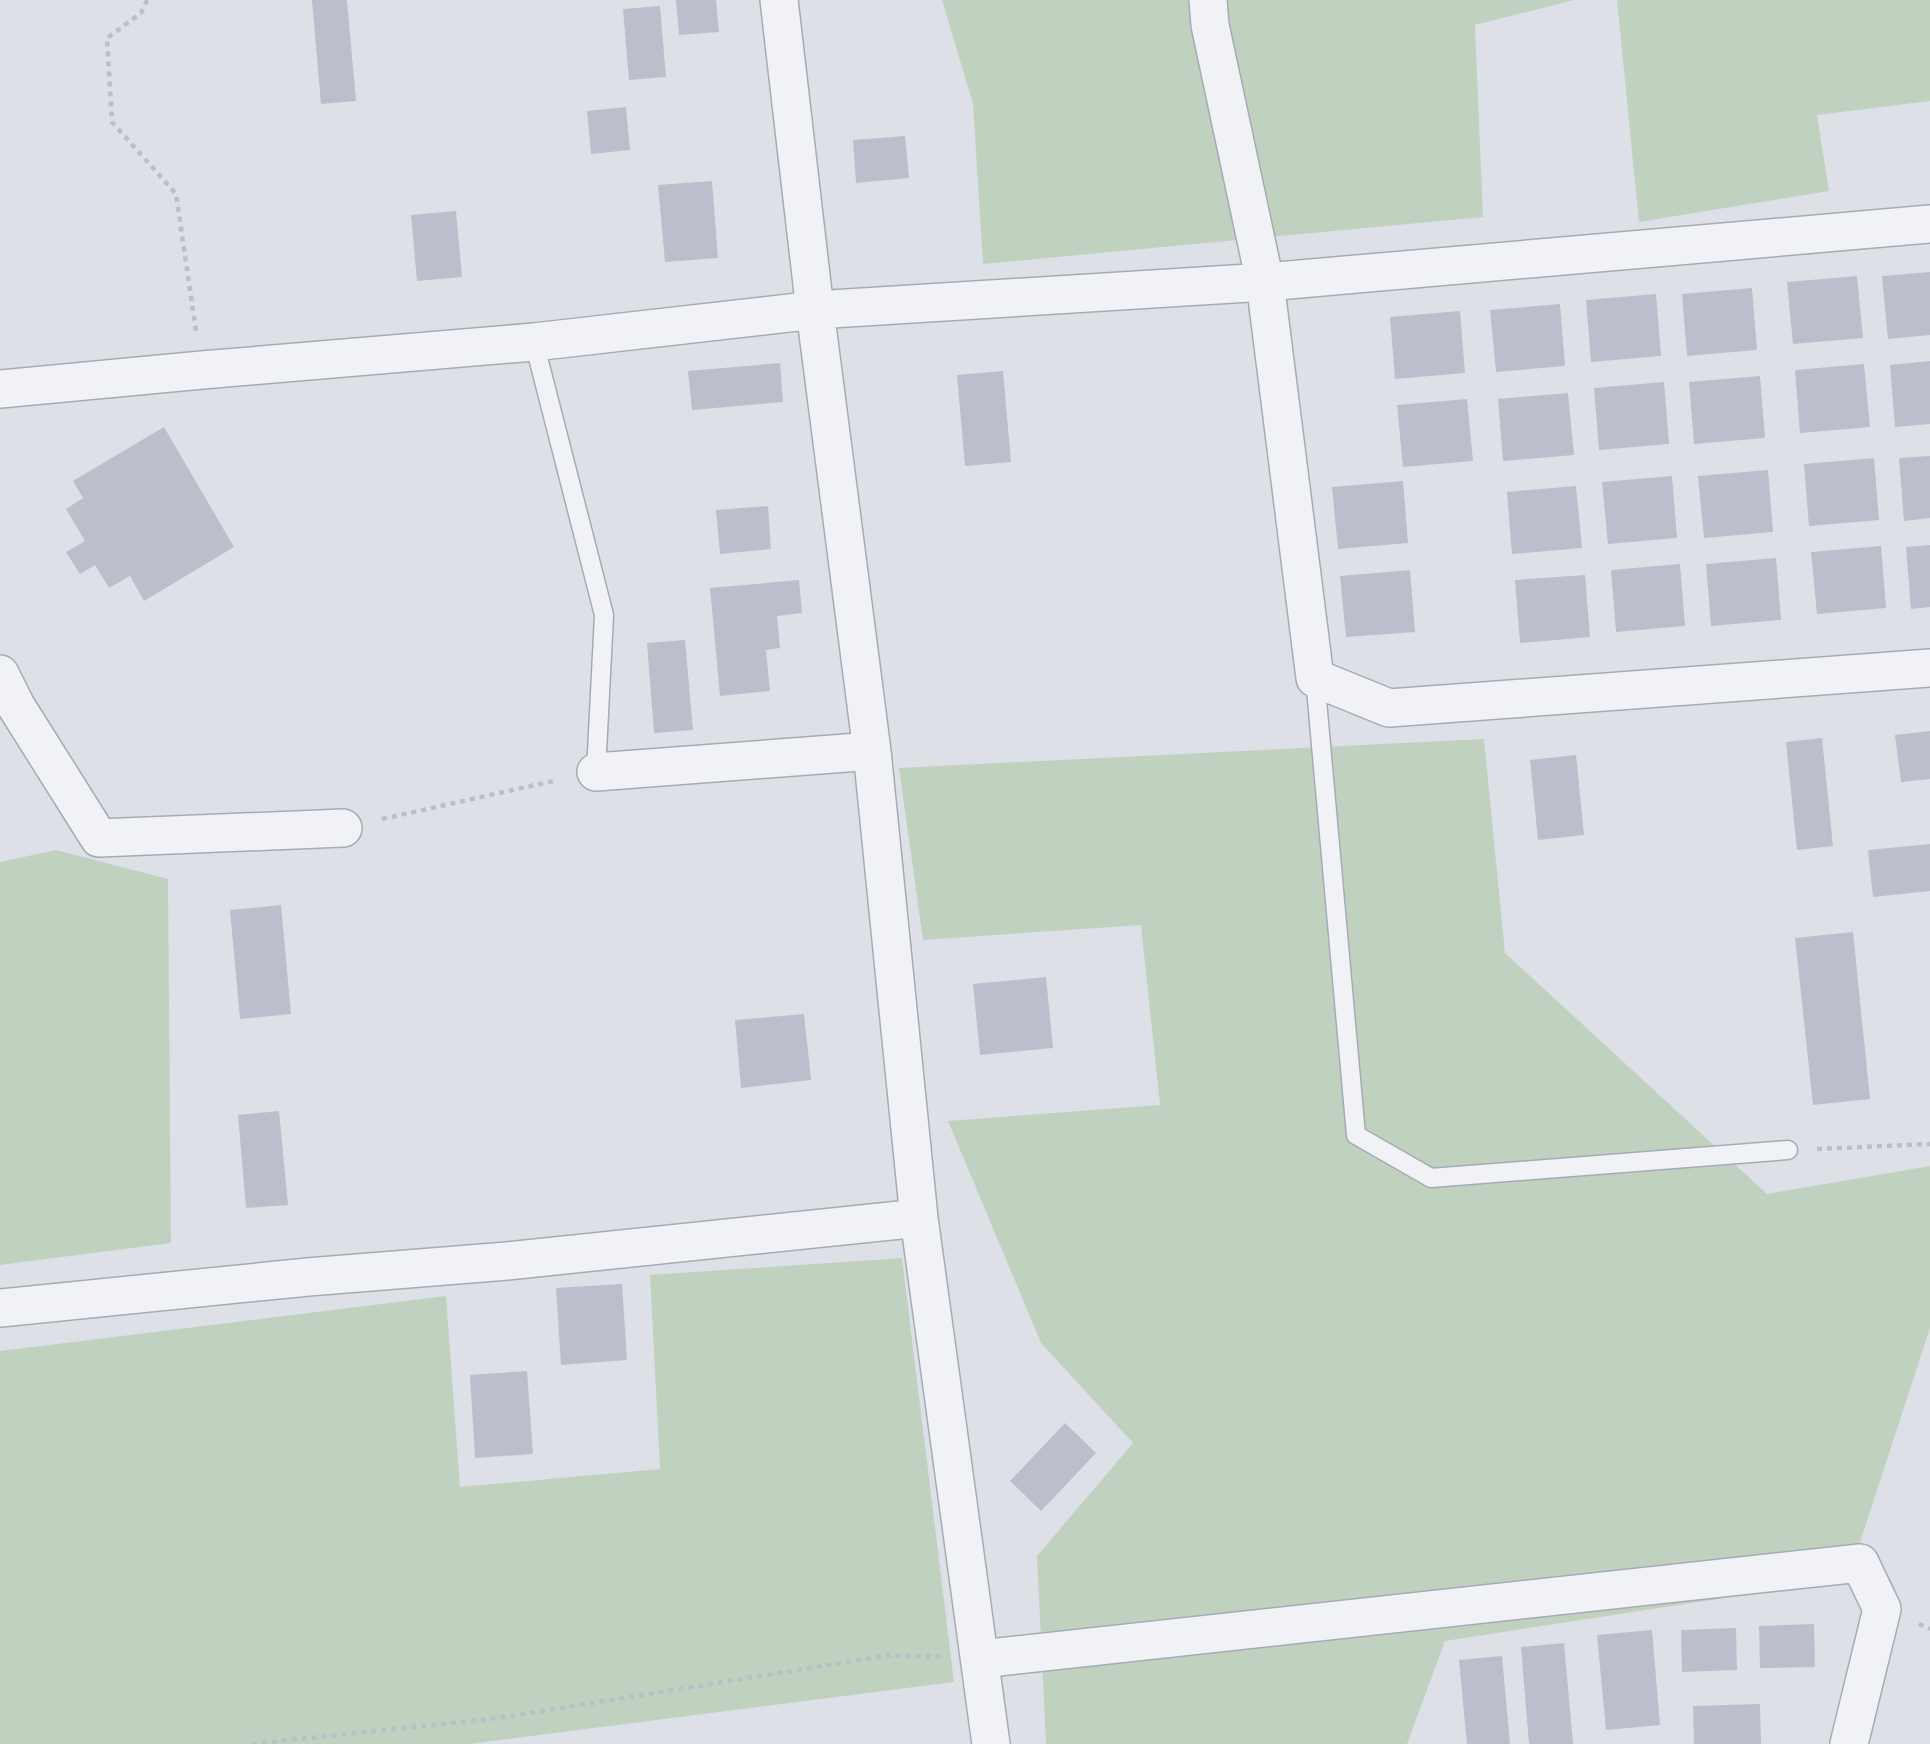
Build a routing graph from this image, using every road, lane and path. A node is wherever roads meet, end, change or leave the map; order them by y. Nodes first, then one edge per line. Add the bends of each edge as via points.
1 (147, 0) edge
2 (779, 0) edge
3 (1208, 0) edge
4 (1930, 224) edge
5 (1265, 282) junction
6 (816, 310) junction
7 (534, 342) junction
8 (202, 370) junction
9 (0, 389) edge
10 (1930, 668) edge
11 (0, 674) edge
12 (1315, 678) junction
13 (872, 751) junction
14 (596, 772) junction
15 (343, 828) joint
16 (1930, 1144) edge
17 (1788, 1150) joint
18 (919, 1219) junction
19 (0, 1308) edge
20 (980, 1659) junction
21 (252, 1744) edge
22 (991, 1744) edge
23 (1849, 1744) edge

1 - 8 path via 141,13 107,38 112,122 176,194
2 - 6 street
3 - 5 street
4 - 5 street
5 - 6 street
5 - 12 street
6 - 7 street
6 - 13 street
7 - 8 street
7 - 14 lane via 604,615
8 - 9 street
10 - 12 street via 1389,708
11 - 15 street via 99,838
12 - 17 lane via 1356,1135 1431,1178
13 - 14 street
13 - 18 street
14 - 15 path
16 - 17 path
18 - 19 street
18 - 20 street
20 - 21 path via 891,1655 499,1718
20 - 22 street
20 - 23 street via 1860,1563 1882,1609

